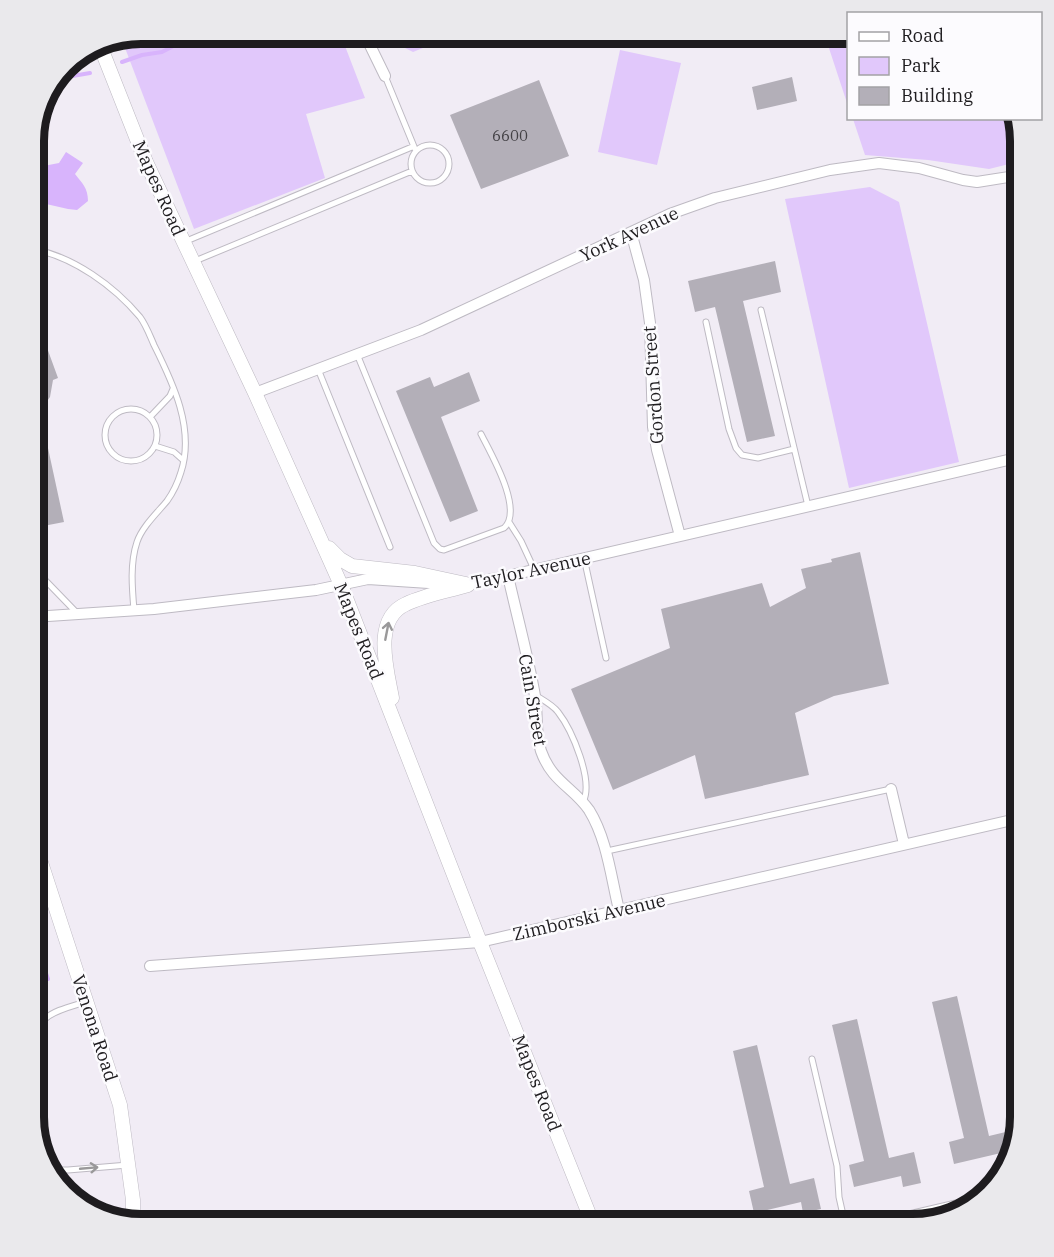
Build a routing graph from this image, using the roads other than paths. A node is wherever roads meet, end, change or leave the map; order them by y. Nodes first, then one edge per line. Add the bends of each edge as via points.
1 (369, 44) edge
2 (102, 52) edge
3 (385, 76) joint
4 (414, 149) junction
5 (412, 171) junction
6 (1010, 177) edge
7 (631, 232) junction
8 (184, 242) junction
9 (44, 253) edge
10 (193, 262) junction
11 (761, 310) dead end
12 (706, 322) dead end
13 (357, 354) junction
14 (318, 369) junction
15 (173, 388) junction
16 (255, 393) junction
17 (150, 417) junction
18 (481, 434) dead end
19 (155, 447) junction
20 (794, 449) junction
21 (183, 460) junction
22 (1010, 460) edge
23 (808, 506) junction
24 (509, 522) junction
25 (680, 536) junction
26 (320, 539) junction
27 (390, 547) dead end
28 (584, 558) junction
29 (534, 569) junction
30 (508, 576) junction
31 (44, 579) edge
32 (341, 585) junction
33 (468, 585) junction
34 (134, 610) junction
35 (78, 614) junction
36 (44, 616) edge
37 (606, 658) dead end
38 (535, 695) junction
39 (398, 730) junction
40 (891, 789) joint
41 (583, 803) junction
42 (1010, 820) edge
43 (904, 844) junction
44 (605, 851) junction
45 (44, 872) edge
46 (619, 910) junction
47 (480, 942) junction
48 (150, 966) dead end
49 (86, 1001) junction
50 (44, 1021) edge
51 (812, 1059) dead end
52 (128, 1165) junction
53 (59, 1169) edge
54 (946, 1208) edge
55 (133, 1213) edge
56 (922, 1213) edge
57 (589, 1214) edge
58 (842, 1214) edge

1 - 3 street
2 - 8 street, Mapes Road via 146,162
3 - 4 lane
4 - 5 lane
4 - 5 lane via 434,145 450,160 447,175 434,183 419,180
4 - 8 lane
5 - 10 lane
6 - 7 street, York Avenue via 977,182 900,165 855,166 715,198
7 - 13 street, York Avenue via 421,330
7 - 25 street, Gordon Street via 650,323 653,427
8 - 10 street, Mapes Road
9 - 15 lane via 95,276 122,297 142,319
10 - 16 street, Mapes Road
11 - 20 lane
12 - 20 lane via 736,448 742,455 758,458
13 - 14 street, York Avenue
13 - 24 lane via 437,548 444,550 504,528
14 - 16 street, York Avenue
14 - 27 lane
15 - 17 lane
15 - 21 lane via 184,427
16 - 26 street, Mapes Road
17 - 19 lane via 157,429
17 - 19 lane via 133,408 117,413 107,426 106,442 116,456 133,461 142,459
18 - 24 lane via 510,501
19 - 21 lane via 174,452
20 - 23 lane
21 - 34 lane via 169,498 137,540 132,565
22 - 23 street, Taylor Avenue
23 - 25 street, Taylor Avenue
24 - 29 lane
25 - 28 street, Taylor Avenue
26 - 32 street, Mapes Road
26 - 33 street via 340,560 352,566 415,573
28 - 29 street, Taylor Avenue
28 - 37 lane
29 - 30 street, Taylor Avenue
30 - 33 street, Taylor Avenue
30 - 38 street, Cain Street
31 - 35 lane
32 - 33 street, Taylor Avenue via 379,579
32 - 34 street, Taylor Avenue
32 - 39 street, Mapes Road
39 -> 33 street via 385,652 387,623 405,604
34 - 35 street, Taylor Avenue
35 - 36 street, Taylor Avenue
38 - 41 street, Cain Street via 537,733 546,762 556,778
38 - 41 lane via 558,711 567,727 586,776
39 - 47 street, Mapes Road
40 - 43 street
40 - 44 lane
41 - 44 street, Cain Street via 595,821
42 - 43 street, Zimborski Avenue
43 - 46 street, Zimborski Avenue
44 - 46 street, Cain Street
45 - 49 street, Venona Road
46 - 47 street, Zimborski Avenue
47 - 48 street, Zimborski Avenue
47 - 57 street, Mapes Road
49 - 50 lane via 54,1013
49 - 52 street, Venona Road via 120,1105
51 - 58 lane via 837,1166
53 -> 52 lane
52 - 55 street, Venona Road
54 - 56 street

